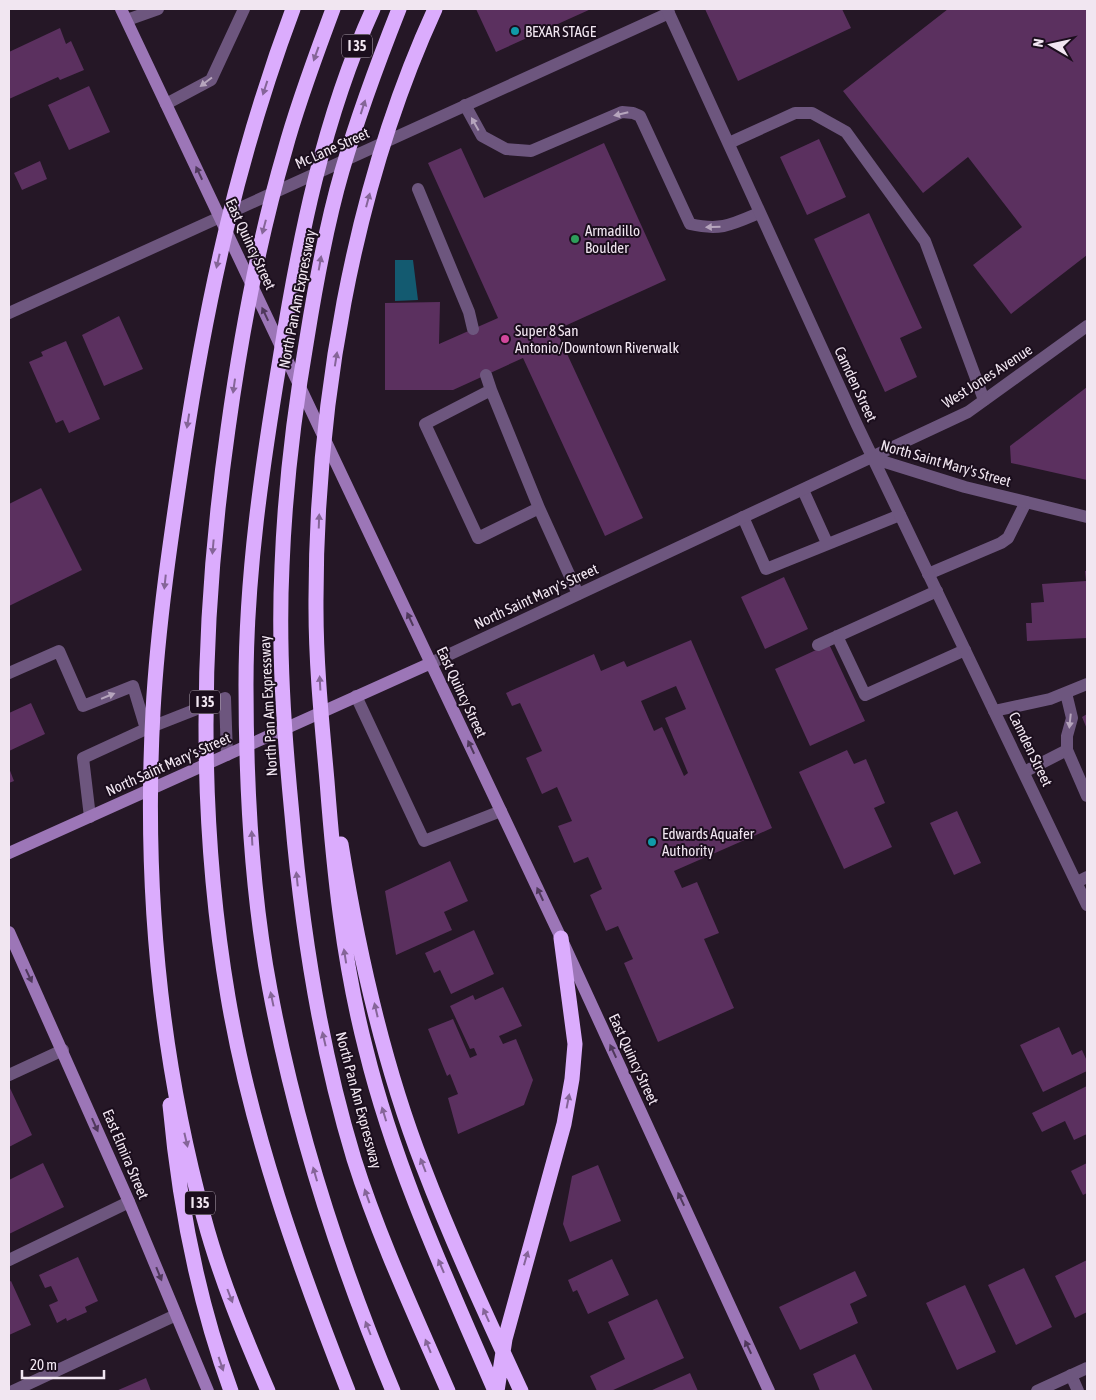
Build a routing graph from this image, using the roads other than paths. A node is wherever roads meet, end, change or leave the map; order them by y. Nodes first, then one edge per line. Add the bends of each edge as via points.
1 (158, 9) edge
2 (244, 9) edge
3 (293, 9) edge
4 (333, 9) edge
5 (373, 9) edge
6 (399, 9) edge
7 (435, 9) edge
8 (668, 11) edge
9 (124, 15) edge
10 (166, 104) junction
11 (465, 105) junction
12 (729, 142) junction
13 (418, 189) dead end
14 (759, 213) junction
15 (220, 217) junction
16 (9, 313) edge
17 (1087, 326) edge
18 (473, 329) dead end
19 (486, 374) dead end
20 (492, 390) junction
21 (984, 400) junction
22 (872, 458) junction
23 (803, 490) junction
24 (1026, 502) junction
25 (539, 508) junction
26 (900, 515) junction
27 (744, 517) junction
28 (1087, 518) edge
29 (828, 543) junction
30 (928, 574) junction
31 (937, 591) junction
32 (578, 594) junction
33 (837, 636) junction
34 (818, 645) dead end
35 (965, 650) junction
36 (431, 663) junction
37 (9, 673) edge
38 (1087, 684) edge
39 (1066, 693) junction
40 (356, 696) junction
41 (994, 712) junction
42 (146, 729) junction
43 (323, 732) junction
44 (1067, 750) junction
45 (227, 755) junction
46 (1024, 772) junction
47 (1087, 796) edge
48 (501, 811) junction
49 (90, 817) junction
50 (9, 853) edge
51 (1082, 880) edge
52 (1087, 905) edge
53 (9, 932) edge
54 (561, 938) junction
55 (162, 1006) junction
56 (63, 1050) junction
57 (9, 1075) edge
58 (129, 1202) junction
59 (9, 1260) edge
60 (176, 1315) junction
61 (1087, 1368) edge
62 (1071, 1375) junction
63 (393, 1390) edge
64 (13, 1391) edge
65 (208, 1391) edge
66 (231, 1391) edge
67 (268, 1391) edge
68 (348, 1391) edge
69 (448, 1391) edge
70 (496, 1391) edge
71 (521, 1391) edge
72 (769, 1391) edge
73 (1037, 1391) edge
74 (1078, 1391) edge

1 - 9 street
2 -> 10 street via 211,80
3 -> 55 highway, I 35 via 252,128 209,300 168,555 151,771 155,932
4 -> 68 highway, I 35 via 285,148 261,238 246,312 214,536 204,699 214,898 228,998 264,1151 308,1288
63 -> 5 highway, North Pan Am Expressway / I 35 via 351,1283 302,1131 269,986 255,886 246,692 251,579 265,447 283,339 312,189 342,84
69 -> 6 highway, North Pan Am Expressway via 355,1162 318,1014 298,885 282,679 282,569 293,431 311,311 342,172
43 -> 7 highway via 316,610 320,492 327,416 366,203 391,120
8 - 11 street, Mc Lane Street
8 - 12 street, Camden Street
9 - 10 main road, East Quincy Street
15 -> 10 main road, East Quincy Street
14 -> 11 street via 730,225 710,228 690,224 640,116 633,113 622,112 531,150 506,149 482,136
11 - 15 street, Mc Lane Street
12 - 14 street, Camden Street
12 - 21 street via 794,113 812,113 846,132 925,241
13 - 18 street
14 - 22 street, Camden Street
15 - 16 street, Mc Lane Street
36 -> 15 main road, East Quincy Street
17 - 21 street, West Jones Avenue
19 - 20 street
20 - 25 street
20 - 25 street via 426,424 478,538
21 - 22 street, West Jones Avenue via 968,412
22 - 23 street, North Saint Mary's Street
22 - 24 street, North Saint Mary's Street
22 - 26 street, Camden Street
23 - 27 street, North Saint Mary's Street
23 - 29 street
24 - 28 street, North Saint Mary's Street
24 - 30 street via 1008,538
25 - 32 street
26 - 29 street
26 - 30 street, Camden Street
27 - 29 street via 766,569
27 - 32 street, North Saint Mary's Street
30 - 31 street, Camden Street
31 - 33 street
31 - 35 street, Camden Street
32 - 36 street, North Saint Mary's Street
33 - 34 street
33 - 35 street via 865,695
35 - 41 street, Camden Street
36 - 40 main road, North Saint Mary's Street
48 -> 36 main road, East Quincy Street
37 -> 42 street via 59,651 83,706 133,686
38 - 39 street
39 - 41 street
39 -> 44 street via 1072,718
40 - 45 main road, North Saint Mary's Street
40 - 48 street via 424,842
41 - 46 street, Camden Street
42 - 45 street via 225,698
42 - 49 street via 83,758
70 -> 43 highway via 426,1230 394,1146 366,1052 341,926
71 -> 43 highway via 422,1165 396,1086 349,891
44 - 46 street
44 - 47 street
45 - 49 main road, North Saint Mary's Street
46 - 51 street, Camden Street
54 -> 48 main road, East Quincy Street
49 - 50 main road, North Saint Mary's Street
51 - 52 street, Camden Street
53 -> 56 main road, East Elmira Street
70 -> 54 highway via 505,1338 564,1124 572,1079 575,1044
72 -> 54 main road, East Quincy Street
55 -> 66 highway via 174,1148 195,1274
55 -> 67 highway, I 35 via 184,1132 204,1218 228,1292
56 - 57 street
56 -> 58 main road, East Elmira Street
58 - 59 street
58 -> 60 main road, East Elmira Street
60 - 64 street
60 - 65 main road, East Elmira Street
61 - 62 street
62 - 73 street
62 - 74 street

